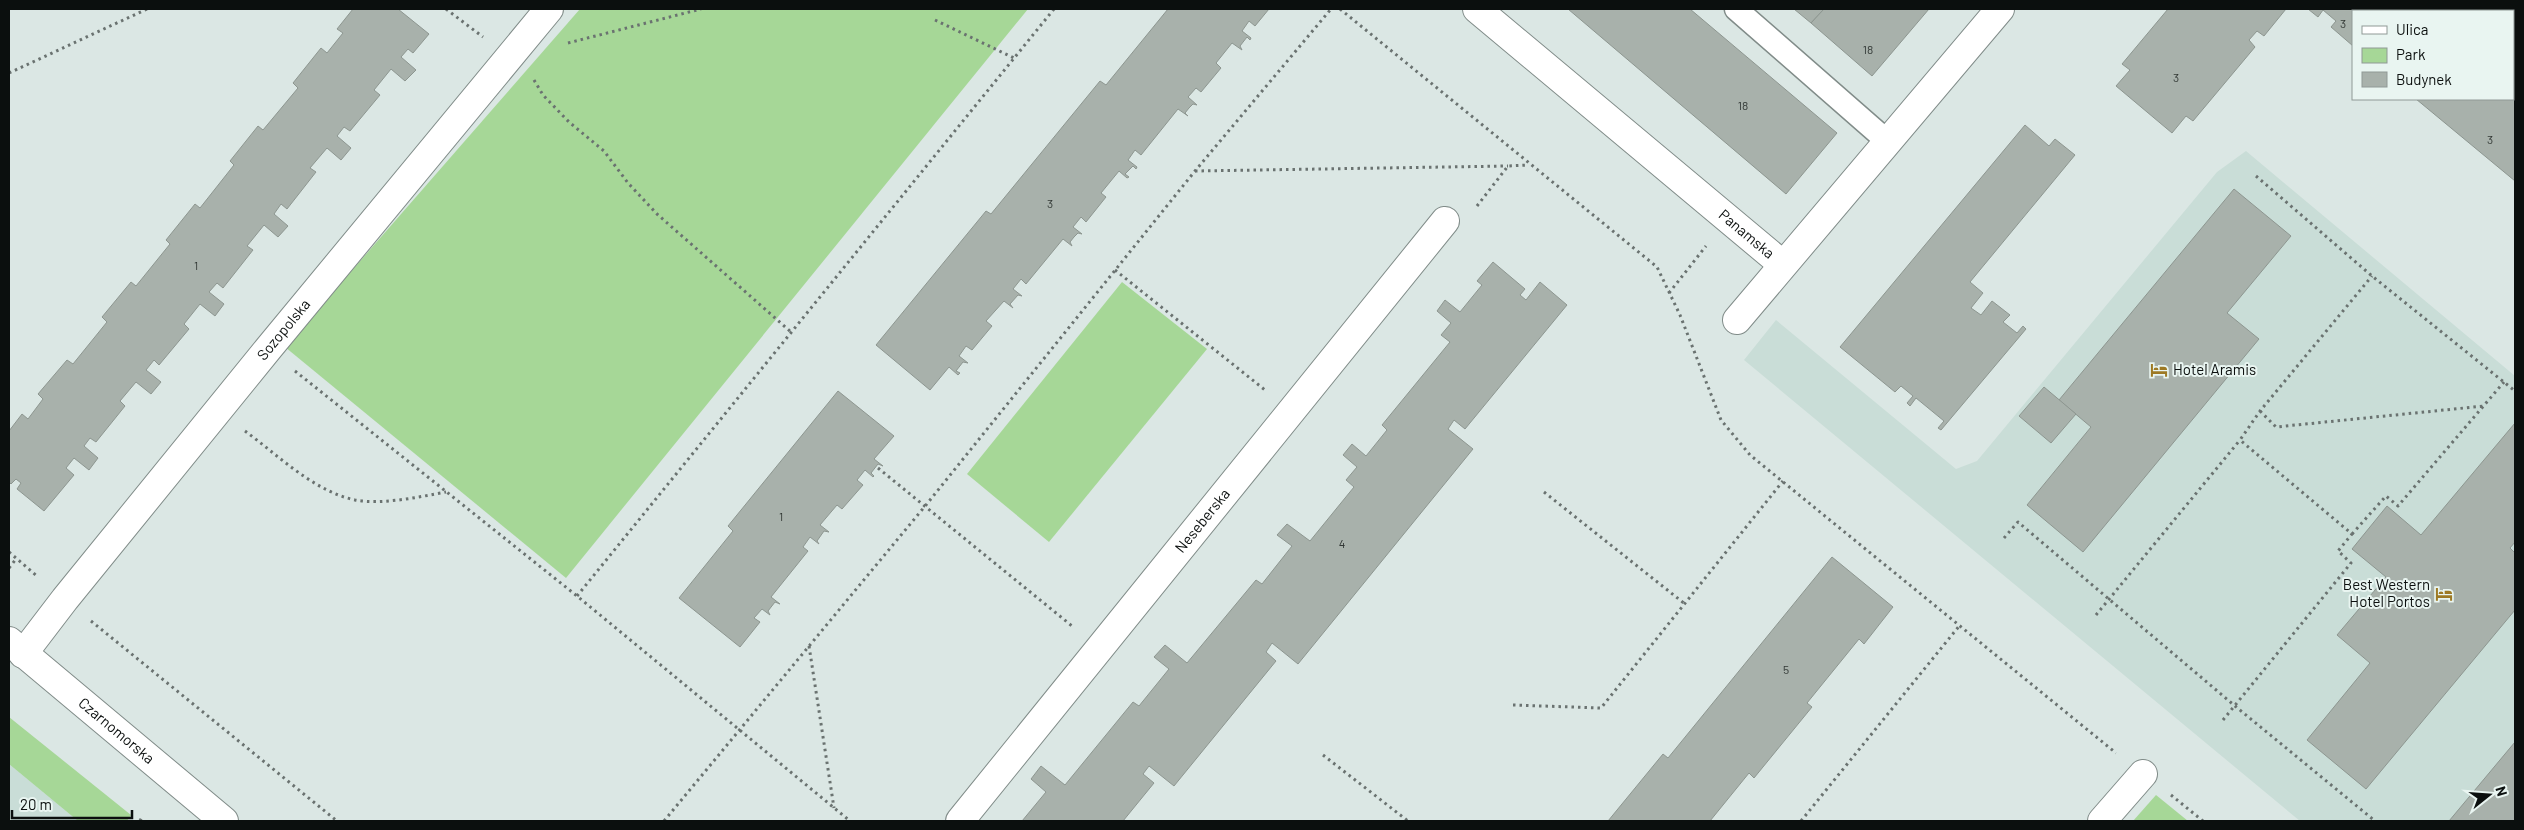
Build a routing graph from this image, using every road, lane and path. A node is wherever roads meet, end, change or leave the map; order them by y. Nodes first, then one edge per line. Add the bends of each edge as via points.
1 (147, 9) edge
2 (446, 9) edge
3 (549, 9) edge
4 (701, 9) edge
5 (1054, 9) edge
6 (1332, 9) edge
7 (1340, 9) edge
8 (1477, 9) edge
9 (1736, 9) edge
10 (2000, 9) edge
11 (935, 20) dead end
12 (515, 56) junction
13 (1014, 58) junction
14 (9, 73) edge
15 (1888, 141) junction
16 (1508, 166) dead end
17 (1195, 171) junction
18 (2256, 176) dead end
19 (1445, 221) dead end
20 (1782, 264) junction
21 (1114, 270) junction
22 (2372, 276) junction
23 (1737, 320) dead end
24 (791, 332) junction
25 (268, 349) junction
26 (2504, 382) junction
27 (2515, 391) edge
28 (2484, 406) junction
29 (219, 411) junction
30 (1291, 411) junction
31 (2260, 411) junction
32 (2240, 440) junction
33 (878, 468) dead end
34 (1783, 481) junction
35 (446, 492) junction
36 (1544, 492) dead end
37 (926, 505) junction
38 (2352, 534) junction
39 (2004, 538) dead end
40 (9, 552) edge
41 (16, 559) junction
42 (9, 568) edge
43 (577, 596) junction
44 (65, 599) junction
45 (2109, 599) junction
46 (1684, 604) junction
47 (2096, 615) dead end
48 (1960, 625) junction
49 (809, 645) junction
50 (16, 648) edge
51 (1100, 649) junction
52 (1513, 705) dead end
53 (2235, 706) junction
54 (2223, 720) dead end
55 (740, 732) junction
56 (1322, 755) dead end
57 (2143, 774) junction
58 (834, 808) junction
59 (224, 821) edge
60 (337, 821) edge
61 (664, 821) edge
62 (850, 821) edge
63 (960, 821) edge
64 (1408, 821) edge
65 (1801, 821) edge
66 (2102, 821) edge
67 (2203, 821) edge
68 (2375, 821) edge

1 - 14 path
2 - 12 path
3 - 12 street, Sozopolska
4 - 12 path
5 - 13 path
6 - 17 path
7 - 34 path via 1657,267 1680,315 1721,420 1750,455
8 - 20 street, Panamska
9 - 15 lane
10 - 15 street, Panamska
11 - 13 path
12 - 24 path via 543,95 568,122 604,151 657,214
12 - 25 street, Sozopolska
13 - 24 path
15 - 20 street, Panamska
16 - 17 path
17 - 21 path
18 - 22 path
19 - 30 street, Neseberska
20 - 23 street
21 - 30 path
21 - 37 path
22 - 26 path
22 - 31 path
24 - 43 path
25 - 29 street, Sozopolska
25 - 35 path
26 - 27 path
26 - 28 path
28 - 31 path via 2276,427
28 - 38 path via 2398,506 2386,496
29 - 35 path via 322,487 356,500 396,500
29 - 44 street, Sozopolska
30 - 51 street, Neseberska
31 - 32 path
32 - 38 path
32 - 45 path
33 - 37 path
34 - 46 path
34 - 48 path
35 - 43 path
36 - 46 path
37 - 49 path
37 - 51 path
38 - 53 path via 2338,551 2350,563
39 - 45 path via 2018,522
40 - 41 path
41 - 42 path
41 - 44 path
43 - 55 path
44 - 50 street, Sozopolska
44 - 60 path
45 - 47 path
45 - 53 path
46 - 52 path via 1601,708
48 - 57 path
48 - 65 path
49 - 55 path
49 - 58 path
50 - 59 street, Czarnomorska
51 - 63 street, Neseberska
53 - 54 path
53 - 68 path
55 - 58 path
55 - 61 path
56 - 64 path
57 - 66 street
57 - 67 path
58 - 62 path

